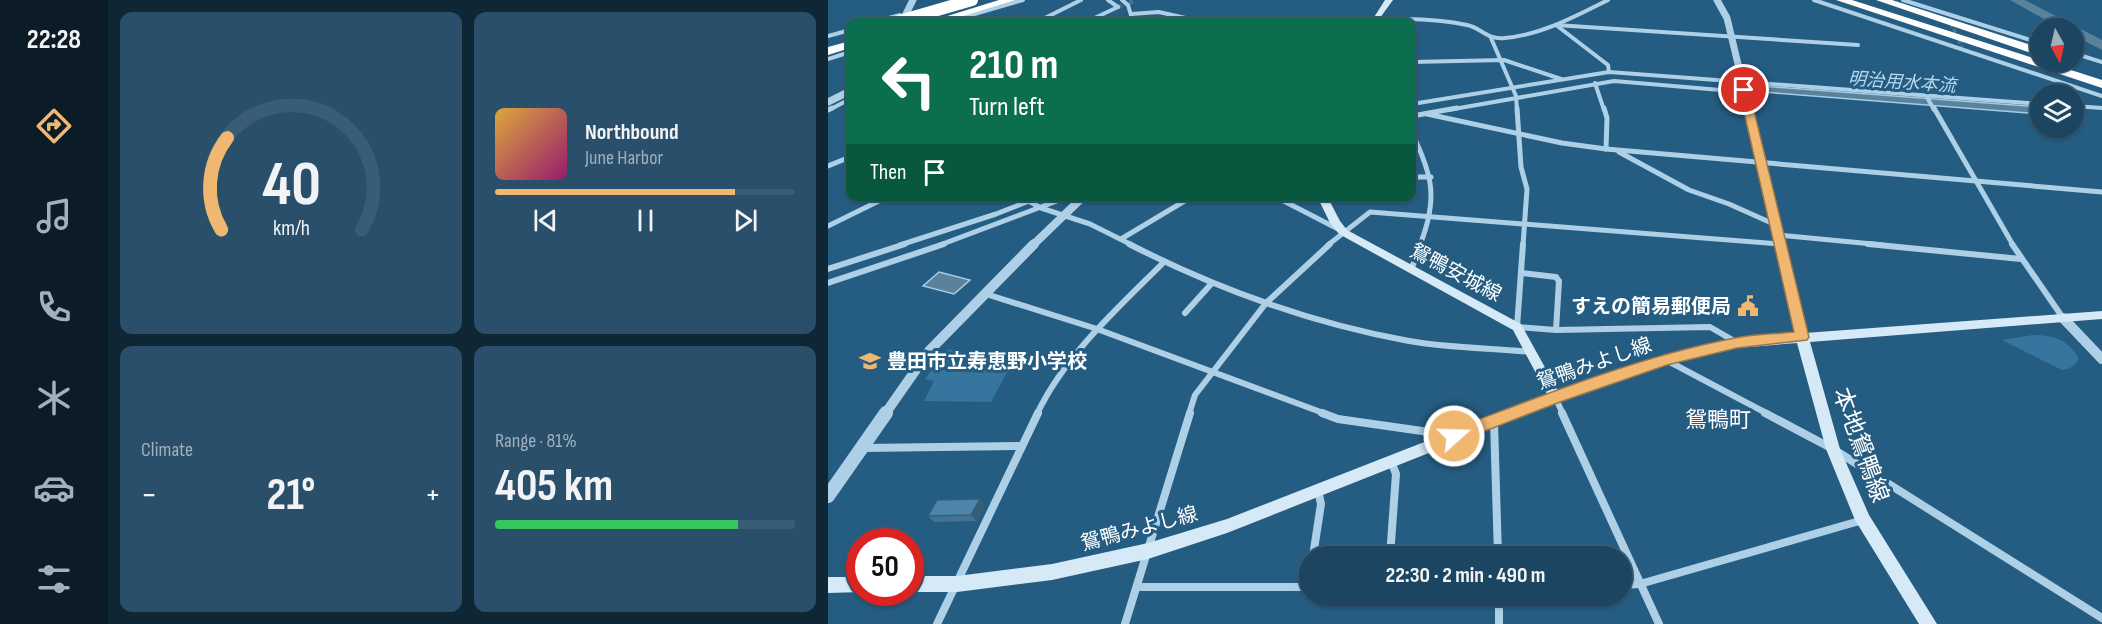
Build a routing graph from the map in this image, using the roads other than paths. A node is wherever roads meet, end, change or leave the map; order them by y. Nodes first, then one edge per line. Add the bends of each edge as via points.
1 (913, 0) edge
2 (953, 0) edge
3 (963, 0) edge
4 (972, 0) edge
5 (994, 0) edge
6 (1011, 0) edge
7 (1023, 0) edge
8 (1081, 0) edge
9 (1108, 0) edge
10 (1122, 0) edge
11 (1389, 0) edge
12 (1608, 0) edge
13 (1717, 0) edge
14 (1814, 0) edge
15 (1832, 0) edge
16 (1841, 0) edge
17 (1858, 0) edge
18 (1881, 0) edge
19 (1903, 0) edge
20 (906, 13) junction
21 (1131, 14) junction
22 (888, 18) edge
23 (904, 18) edge
24 (908, 18) edge
25 (910, 18) edge
26 (933, 18) edge
27 (948, 18) edge
28 (961, 18) edge
29 (1045, 18) edge
30 (1095, 18) edge
31 (1132, 18) edge
32 (1185, 18) edge
33 (1376, 18) edge
34 (1416, 21) edge
35 (1556, 25) junction
36 (846, 31) edge
37 (828, 36) edge
38 (1732, 36) junction
39 (846, 37) edge
40 (1491, 38) junction
41 (2030, 40) edge
42 (828, 43) edge
43 (1858, 45) dead end
44 (846, 46) edge
45 (2030, 49) edge
46 (828, 52) edge
47 (846, 53) edge
48 (2030, 55) edge
49 (2010, 56) junction
50 (2084, 57) edge
51 (828, 59) edge
52 (1500, 60) junction
53 (1416, 62) edge
54 (2102, 63) edge
55 (2084, 66) edge
56 (1609, 72) junction
57 (2082, 72) edge
58 (2102, 72) edge
59 (1587, 75) junction
60 (2102, 78) edge
61 (1562, 79) junction
62 (1596, 84) junction
63 (2102, 84) edge
64 (1743, 87) junction
65 (1513, 89) junction
66 (846, 93) edge
67 (2102, 96) edge
68 (1516, 97) junction
69 (1927, 97) junction
70 (846, 101) edge
71 (828, 102) edge
72 (1416, 103) edge
73 (2030, 103) edge
74 (2084, 107) edge
75 (2102, 108) edge
76 (828, 110) edge
77 (1427, 114) junction
78 (1416, 115) edge
79 (1518, 134) junction
80 (1416, 141) edge
81 (1606, 149) junction
82 (1616, 150) junction
83 (846, 159) edge
84 (1760, 163) junction
85 (828, 166) edge
86 (1416, 177) edge
87 (1431, 177) junction
88 (1975, 182) junction
89 (2102, 192) edge
90 (879, 201) edge
91 (1058, 201) edge
92 (1078, 201) edge
93 (1185, 201) edge
94 (1284, 201) edge
95 (1324, 201) edge
96 (1029, 202) joint
97 (1041, 208) junction
98 (1064, 214) junction
99 (1431, 216) junction
100 (1524, 225) junction
101 (1776, 225) junction
102 (828, 226) edge
103 (1343, 232) junction
104 (1121, 240) junction
105 (1780, 240) junction
106 (2020, 259) junction
107 (1164, 262) junction
108 (828, 269) edge
109 (1411, 270) junction
110 (1521, 273) junction
111 (828, 283) edge
112 (1212, 283) junction
113 (984, 293) junction
114 (1266, 303) junction
115 (1185, 313) dead end
116 (2102, 315) edge
117 (2063, 318) junction
118 (1517, 327) junction
119 (1097, 329) junction
120 (1556, 330) junction
121 (1802, 337) junction
122 (1737, 343) junction
123 (1532, 352) junction
124 (2102, 359) edge
125 (1666, 360) junction
126 (1212, 370) junction
127 (1555, 397) junction
128 (1494, 422) junction
129 (1454, 436) junction
130 (1022, 446) junction
131 (860, 448) junction
132 (1833, 449) junction
133 (1391, 461) junction
134 (1318, 490) junction
135 (828, 496) edge
136 (1863, 520) junction
137 (1315, 546) edge
138 (1391, 546) edge
139 (1498, 546) edge
140 (1148, 551) junction
141 (924, 584) edge
142 (957, 584) junction
143 (1632, 584) edge
144 (1640, 584) junction
145 (828, 585) edge
146 (846, 585) edge
147 (1299, 585) edge
148 (1137, 587) junction
149 (1499, 606) edge
150 (2102, 618) edge
151 (937, 624) edge
152 (1125, 624) edge
153 (1499, 624) edge
154 (1659, 624) edge
155 (1929, 624) edge

1 - 20 street
2 - 20 street
3 - 24 highway, bridge
4 - 25 highway, bridge
5 - 26 highway
6 - 27 highway
7 - 28 street
8 - 29 street
9 - 30 street via 1118,7
10 - 21 street
11 - 33 main road
12 - 35 street
13 - 38 street
14 - 67 street
15 - 49 highway
16 - 49 highway
17 - 48 highway
18 - 45 highway
19 - 41 street
20 - 22 street
20 - 23 street
21 - 31 street
21 - 32 street via 1159,12
34 - 40 street via 1464,23
35 - 38 street
35 - 40 street via 1515,37
35 - 56 street via 1608,65
36 - 37 street
38 - 43 street
38 - 64 street
39 - 42 highway
40 - 52 street
44 - 46 highway
47 - 51 street
49 - 63 highway
50 - 54 street
52 - 53 street
52 - 61 street
52 - 65 street
55 - 58 highway
56 - 59 street
56 - 64 street
57 - 60 highway
59 - 61 street
59 - 62 street
61 - 65 street
62 - 64 street via 1614,81
62 - 68 street
62 - 81 street via 1607,117
64 - 69 street
64 - 84 street
65 - 68 street
65 - 72 street
66 - 71 street
68 - 77 street
68 - 79 street
69 - 73 street
69 - 88 street
70 - 76 street
74 - 75 street
77 - 78 street
77 - 79 street
79 - 81 street
79 - 100 street via 1527,189
80 - 87 street
81 - 82 street
82 - 84 street
82 - 101 street via 1689,190
83 - 85 street
84 - 88 street
84 - 101 street
86 - 87 street
87 - 99 street
88 - 89 street
88 - 106 street
90 - 102 street
91 - 97 street
92 - 98 street
93 - 104 street
94 - 103 street
95 - 103 main road, 鴛鴨安城線
96 - 97 street
96 - 108 street
97 - 98 street
97 - 111 street
98 - 104 street
98 - 113 street
99 - 100 street
99 - 103 street via 1370,212
99 - 109 street
100 - 105 street
100 - 110 street
101 - 105 street
103 - 109 main road, 鴛鴨安城線
103 - 114 street
104 - 107 street
105 - 106 street
105 - 121 street
106 - 117 street
107 - 112 street
107 - 119 street
109 - 118 main road, 鴛鴨安城線
110 - 118 street
110 - 120 street via 1556,277 1559,281
112 - 114 street
112 - 115 street
113 - 119 street
113 - 131 street via 914,370
114 - 123 street via 1322,322 1411,341
114 - 126 street
116 - 117 main road, 鴛鴨みよし線
117 - 121 main road, 鴛鴨みよし線
117 - 124 street
118 - 120 street
118 - 123 main road
119 - 126 street
119 - 130 street via 1048,391
120 - 122 street via 1710,327
121 - 122 main road, 鴛鴨みよし線
121 - 132 main road, 本地鴛鴨線
122 - 125 main road, 鴛鴨みよし線
123 - 127 main road
125 - 127 main road, 鴛鴨みよし線
125 - 132 street
126 - 129 street via 1338,419
126 - 140 street via 1195,395
127 - 128 main road, 鴛鴨みよし線
127 - 144 street
128 - 129 main road, 鴛鴨みよし線
128 - 139 street
129 - 133 main road, 鴛鴨みよし線
130 - 131 street
130 - 142 street
131 - 135 street
132 - 136 main road, 本地鴛鴨線
132 - 150 street
133 - 134 main road, 鴛鴨みよし線
133 - 138 street via 1396,474
134 - 137 street via 1322,504
134 - 140 main road, 鴛鴨みよし線 via 1227,526
136 - 144 street
136 - 155 main road, 本地鴛鴨線
140 - 142 main road, 鴛鴨みよし線 via 1052,572
140 - 148 street
141 - 142 main road, 鴛鴨みよし線
142 - 151 street
143 - 144 street
144 - 154 street
145 - 146 main road
147 - 148 street
148 - 152 street
149 - 153 street

